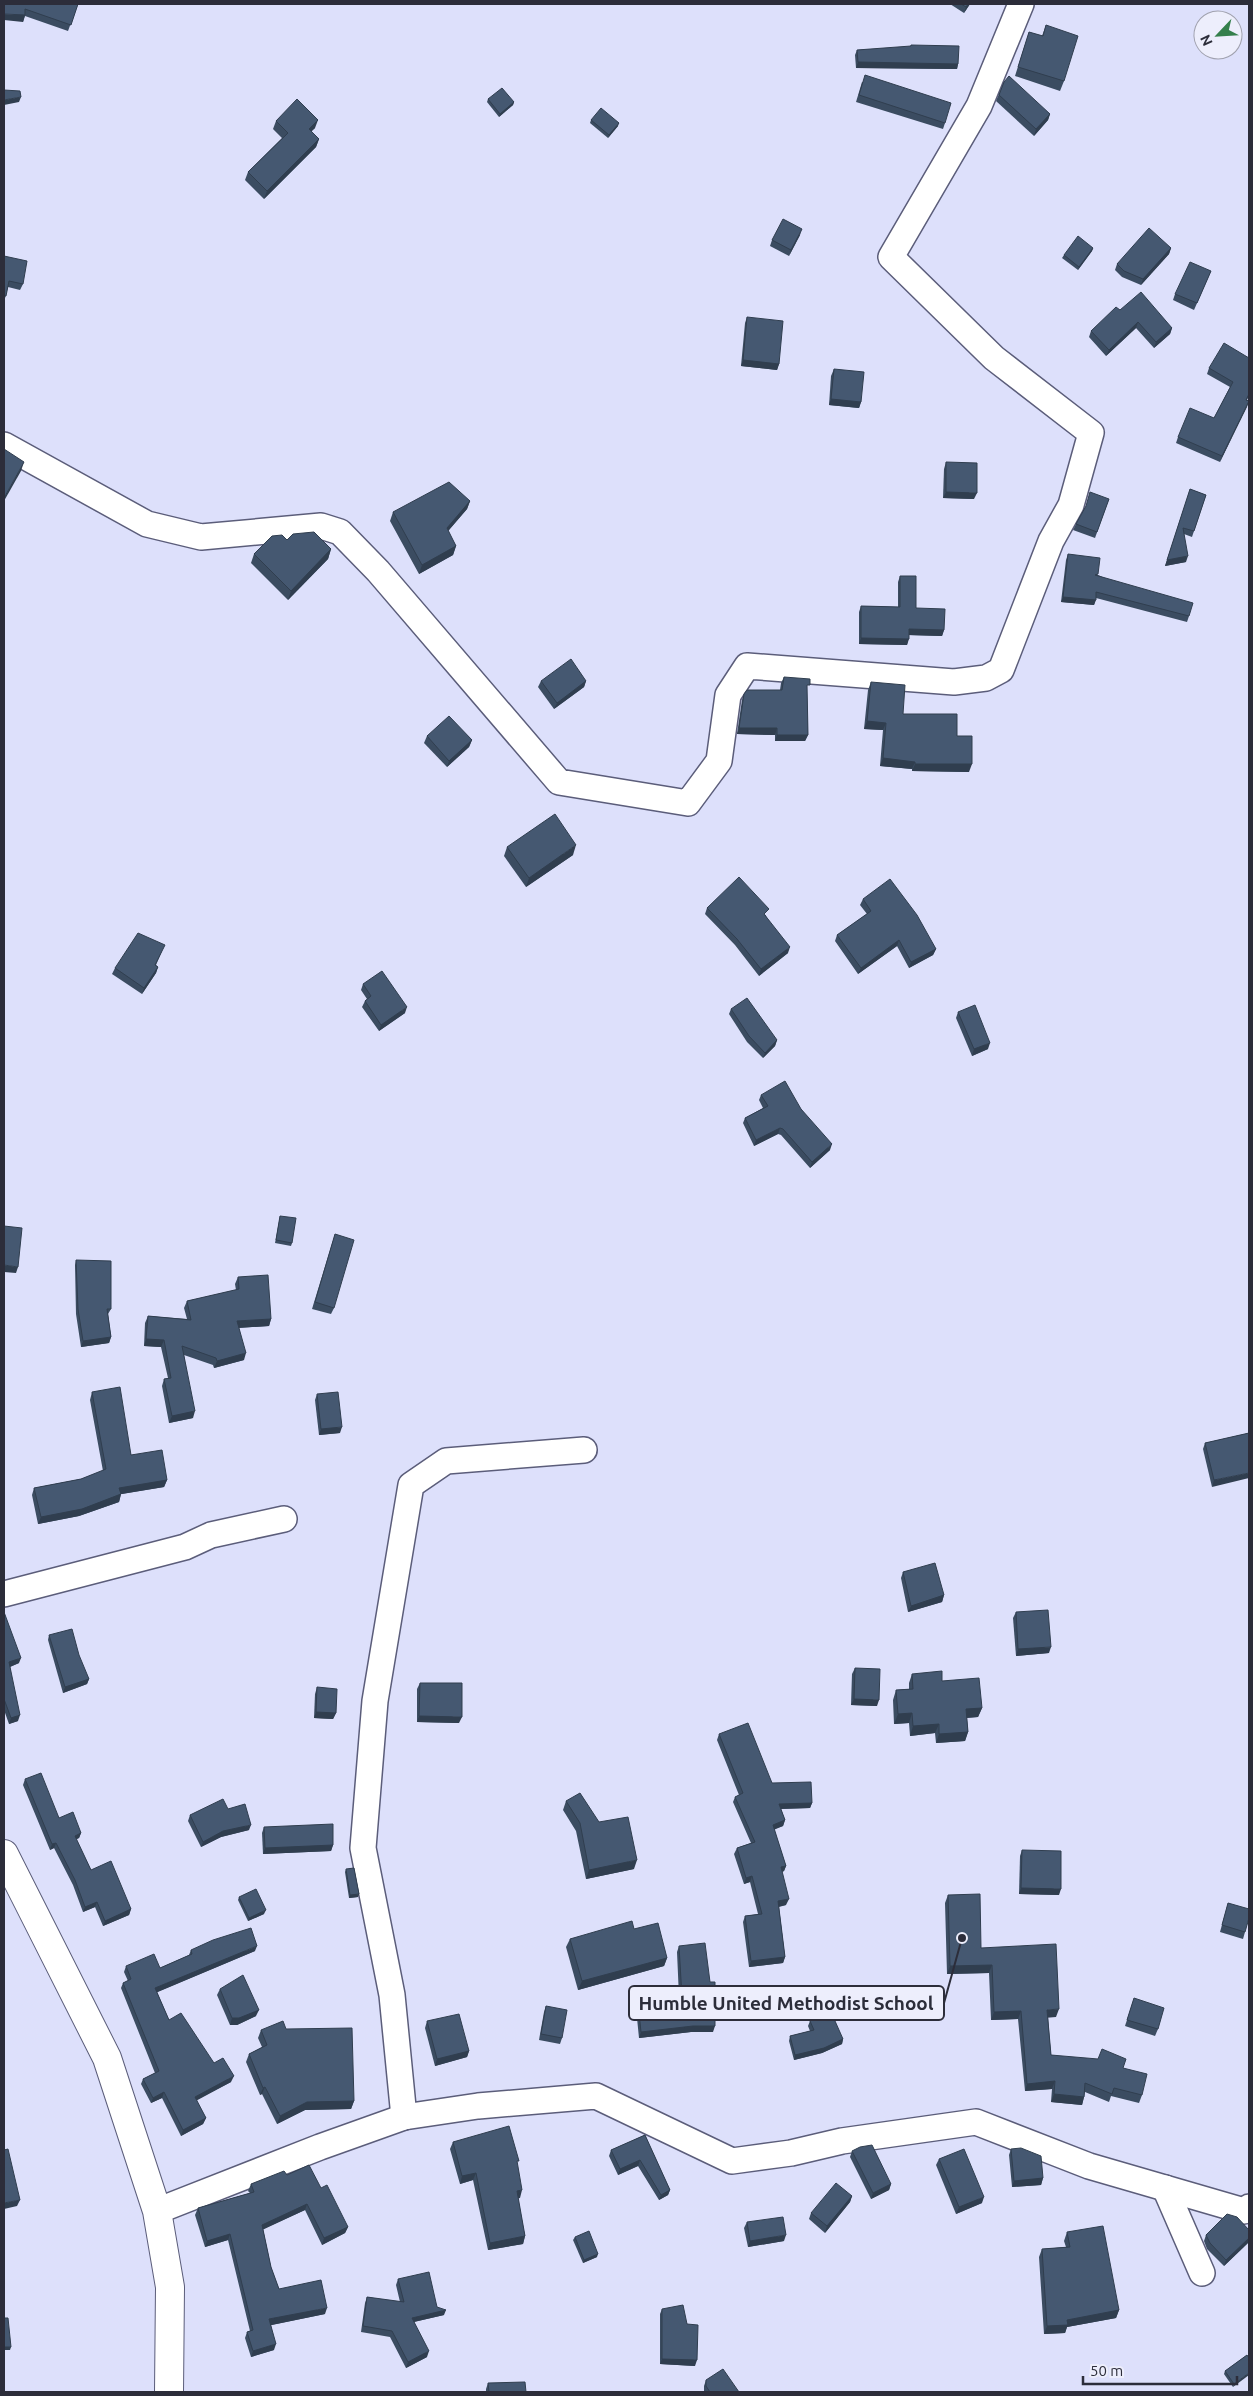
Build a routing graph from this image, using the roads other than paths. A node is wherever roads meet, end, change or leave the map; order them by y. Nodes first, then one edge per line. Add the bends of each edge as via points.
1 (1021, 4) edge
2 (4, 445) edge
3 (584, 1450) dead end
4 (284, 1519) dead end
5 (4, 1594) edge
6 (4, 1854) edge
7 (404, 2117) junction
8 (1164, 2188) junction
9 (1249, 2207) edge
10 (158, 2211) junction
11 (1202, 2273) dead end
12 (169, 2392) edge

1 - 2 street via 979,106 891,257 994,358 1092,433 1071,505 1051,541 1001,670 986,678 954,682 747,666 728,695 719,761 688,803 559,782 378,571 340,532 321,526 202,537 147,524
3 - 7 street via 446,1461 411,1485 375,1701 363,1848 392,1995
4 - 5 street via 211,1535 185,1547
6 - 10 street via 107,2058
7 - 8 street via 478,2106 596,2096 732,2161 790,2153 842,2140 976,2122 1089,2166
7 - 10 street
8 - 9 street via 1244,2211
8 - 11 street
10 - 12 street via 170,2288

